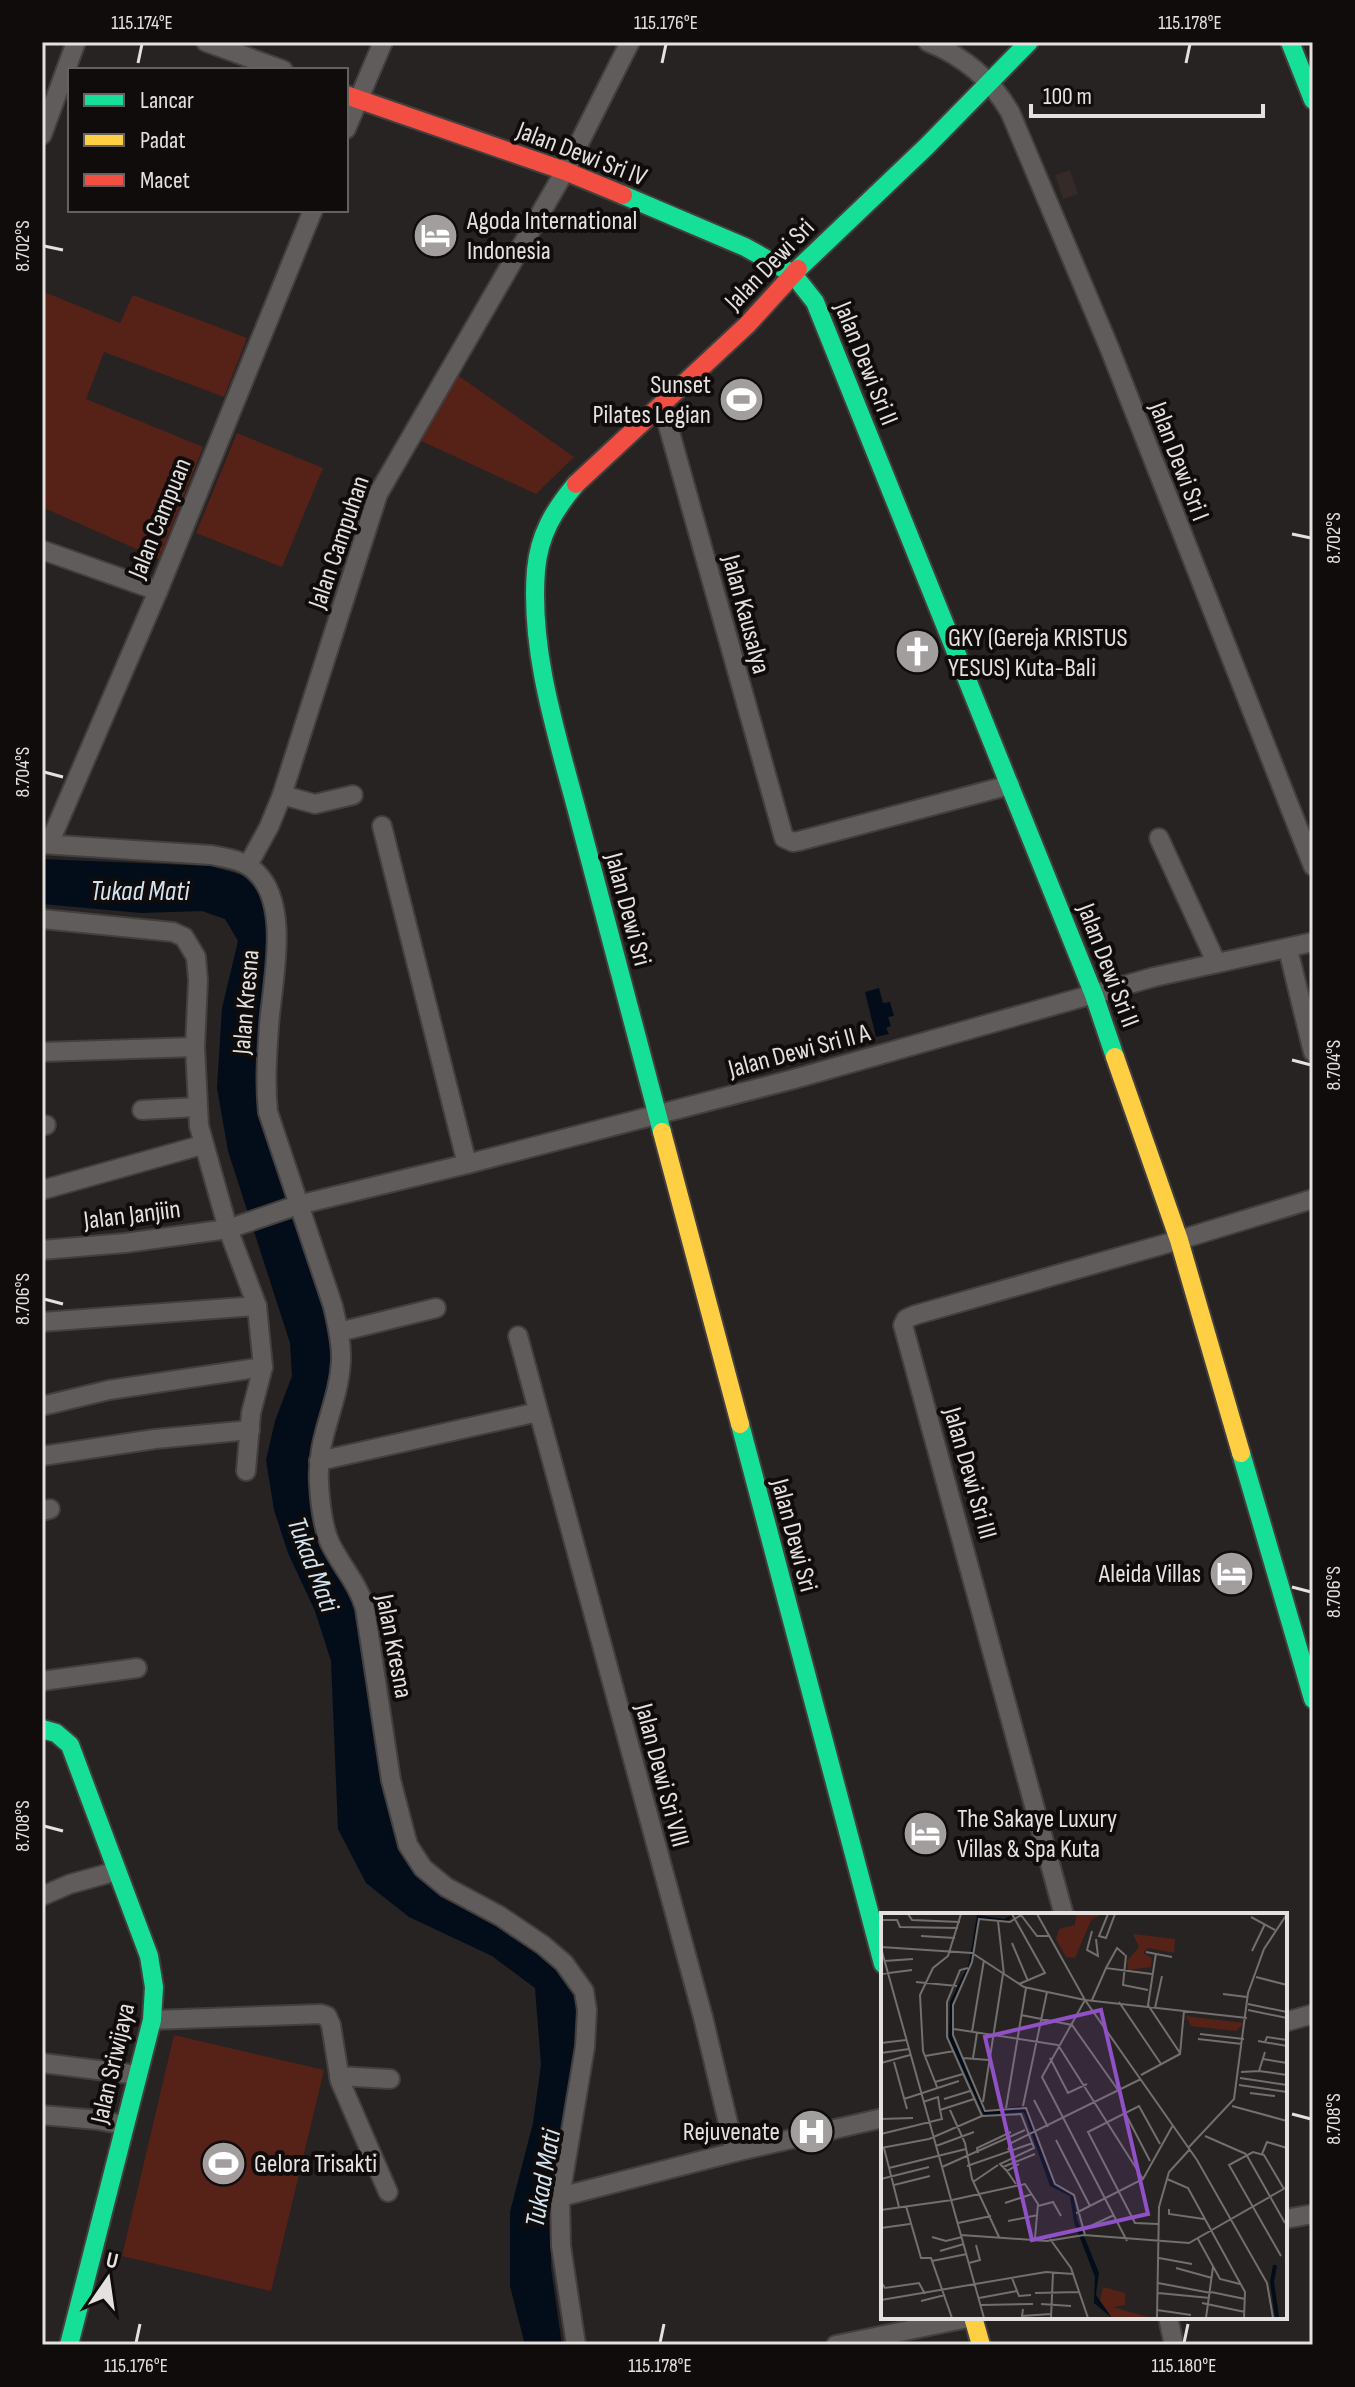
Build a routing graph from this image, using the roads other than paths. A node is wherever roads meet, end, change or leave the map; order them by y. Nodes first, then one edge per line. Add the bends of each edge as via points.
1 (76, 42) edge
2 (206, 42) edge
3 (383, 42) edge
4 (630, 42) edge
5 (928, 42) edge
6 (1029, 42) edge
7 (1290, 42) edge
8 (278, 68) edge
9 (988, 82) junction
10 (352, 98) edge
11 (1313, 100) edge
12 (348, 119) edge
13 (42, 135) edge
14 (565, 171) junction
15 (312, 212) edge
16 (793, 274) junction
17 (662, 404) junction
18 (42, 550) edge
19 (158, 591) junction
20 (1010, 785) junction
21 (282, 795) junction
22 (353, 795) dead end
23 (382, 826) dead end
24 (1159, 838) dead end
25 (45, 844) edge
26 (248, 865) junction
27 (1313, 866) edge
28 (42, 919) edge
29 (1313, 942) edge
30 (1288, 949) junction
31 (1216, 962) junction
32 (1094, 995) junction
33 (195, 1047) junction
34 (42, 1052) edge
35 (1313, 1052) edge
36 (197, 1107) junction
37 (142, 1110) dead end
38 (657, 1115) junction
39 (202, 1145) junction
40 (467, 1164) junction
41 (42, 1190) edge
42 (1313, 1199) edge
43 (295, 1206) junction
44 (231, 1228) junction
45 (1179, 1240) junction
46 (42, 1250) edge
47 (257, 1306) junction
48 (436, 1308) dead end
49 (42, 1322) edge
50 (339, 1332) junction
51 (518, 1336) dead end
52 (263, 1367) junction
53 (42, 1406) edge
54 (538, 1412) junction
55 (250, 1430) junction
56 (42, 1456) edge
57 (319, 1461) junction
58 (246, 1471) dead end
59 (137, 1668) dead end
60 (42, 1681) edge
61 (1313, 1699) edge
62 (42, 1729) edge
63 (117, 1871) junction
64 (42, 1896) edge
65 (1063, 1913) edge
66 (881, 1956) edge
67 (1313, 2014) edge
68 (152, 2020) junction
69 (1287, 2021) edge
70 (42, 2063) edge
71 (138, 2075) junction
72 (339, 2076) junction
73 (390, 2079) dead end
74 (42, 2115) edge
75 (881, 2118) edge
76 (124, 2125) junction
77 (735, 2152) junction
78 (388, 2192) dead end
79 (560, 2197) junction
80 (1313, 2214) edge
81 (1287, 2219) edge
82 (963, 2319) edge
83 (974, 2319) edge
84 (1168, 2319) edge
85 (71, 2343) edge
86 (576, 2345) edge
87 (836, 2345) edge
88 (981, 2345) edge
89 (1174, 2345) edge

1 - 13 street
2 - 8 street
3 - 10 street
4 - 14 street, Jalan Campuhan
5 - 9 street, Jalan Dewi Sri I via 961,58
6 - 9 main road, Jalan Dewi Sri
7 - 11 main road
9 - 16 main road, Jalan Dewi Sri
9 - 27 street, Jalan Dewi Sri I via 1010,112 1109,347
10 - 12 street
10 - 14 main road, Jalan Dewi Sri IV
14 - 16 main road, Jalan Dewi Sri IV via 761,254
14 - 21 street, Jalan Campuhan via 376,498
15 - 19 street, Jalan Campuan
16 - 17 main road, Jalan Dewi Sri
16 - 20 main road, Jalan Dewi Sri II via 815,302
17 - 20 street, Jalan Kausalya via 784,838 799,841
17 - 38 main road, Jalan Dewi Sri via 554,510 541,545 535,591 538,643 559,742
18 - 19 street
19 - 25 street, Jalan Campuan
20 - 32 main road, Jalan Dewi Sri II
21 - 22 street via 315,804
21 - 26 street, Jalan Campuhan
23 - 40 street
24 - 31 street
25 - 26 street via 211,855
26 - 43 street, Jalan Kresna via 263,880 275,913 265,1081 270,1123
28 - 33 street via 184,937 196,957
29 - 30 street, Jalan Dewi Sri II A
30 - 31 street, Jalan Dewi Sri II A
30 - 35 street
31 - 32 street, Jalan Dewi Sri II A
32 - 38 street, Jalan Dewi Sri II A
32 - 45 main road, Jalan Dewi Sri II
33 - 34 street
33 - 36 street
36 - 37 street
36 - 39 street
38 - 40 street, Jalan Dewi Sri II A
38 - 66 main road, Jalan Dewi Sri
39 - 41 street
39 - 44 street
40 - 43 street, Jalan Dewi Sri II A
42 - 45 street
43 - 44 street, Jalan Janjiin
43 - 50 street, Jalan Kresna
44 - 46 street, Jalan Janjiin
44 - 47 street
45 - 61 main road, Jalan Dewi Sri II
45 - 65 street, Jalan Dewi Sri III via 915,1315 903,1325
47 - 49 street
47 - 52 street
48 - 50 street
50 - 57 street, Jalan Kresna via 339,1375
51 - 54 street, Jalan Dewi Sri VIII
52 - 53 street via 109,1390
52 - 55 street
54 - 57 street
54 - 77 street, Jalan Dewi Sri VIII
55 - 56 street
55 - 58 street
57 - 79 street, Jalan Kresna via 329,1540 365,1608 391,1780 408,1845 423,1868 446,1887 543,1945 584,1991 585,2047
59 - 60 street
62 - 63 main road, Jalan Sriwijaya via 70,1745
63 - 64 street
63 - 68 main road, Jalan Sriwijaya via 153,1970
67 - 69 street
68 - 71 main road, Jalan Sriwijaya
68 - 72 street via 324,2015 330,2019
70 - 71 street
71 - 76 main road, Jalan Sriwijaya
72 - 73 street
72 - 78 street
74 - 76 street
75 - 77 street
76 - 85 main road, Jalan Sriwijaya
77 - 79 street
79 - 86 street, Jalan Kresna via 561,2246
80 - 81 street
82 - 87 street
83 - 88 main road
84 - 89 street

